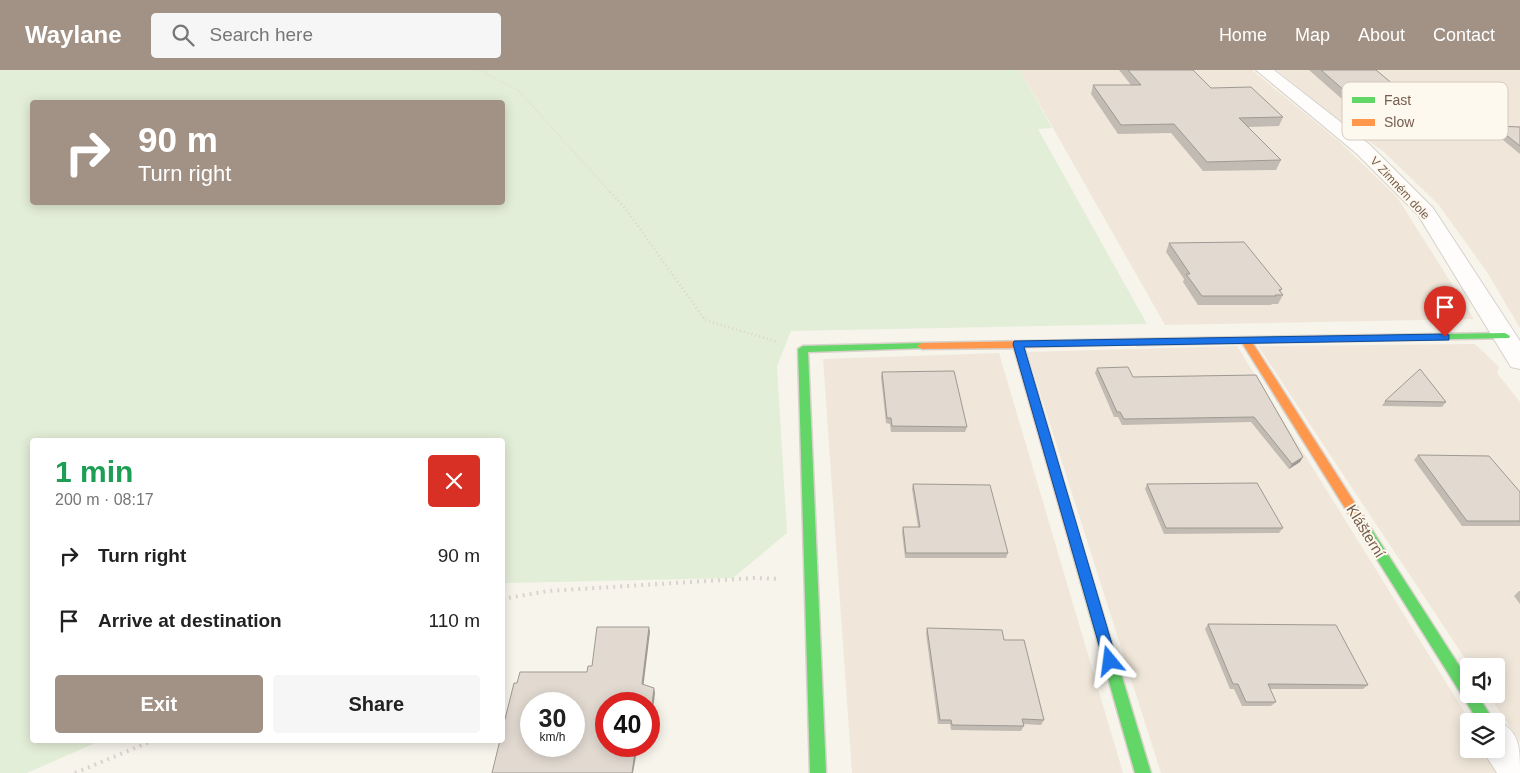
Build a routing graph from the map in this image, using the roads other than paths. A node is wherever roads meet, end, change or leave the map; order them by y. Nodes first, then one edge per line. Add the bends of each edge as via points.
1 (1264, 70) edge
2 (1342, 132) edge
3 (1352, 140) edge
4 (1505, 336) junction
5 (1246, 341) junction
6 (1018, 344) junction
7 (1520, 361) edge
8 (1481, 713) edge
9 (1505, 752) edge
10 (818, 773) edge
11 (1143, 773) edge
12 (1519, 773) edge

1 - 2 street, V Zimném dole
3 - 4 street, V Zimném dole via 1426,212
4 - 5 street
4 - 7 street, V Zimném dole
5 - 6 street
5 - 8 street, Klášterní
6 - 10 street via 803,349
6 - 11 street
9 - 12 street

